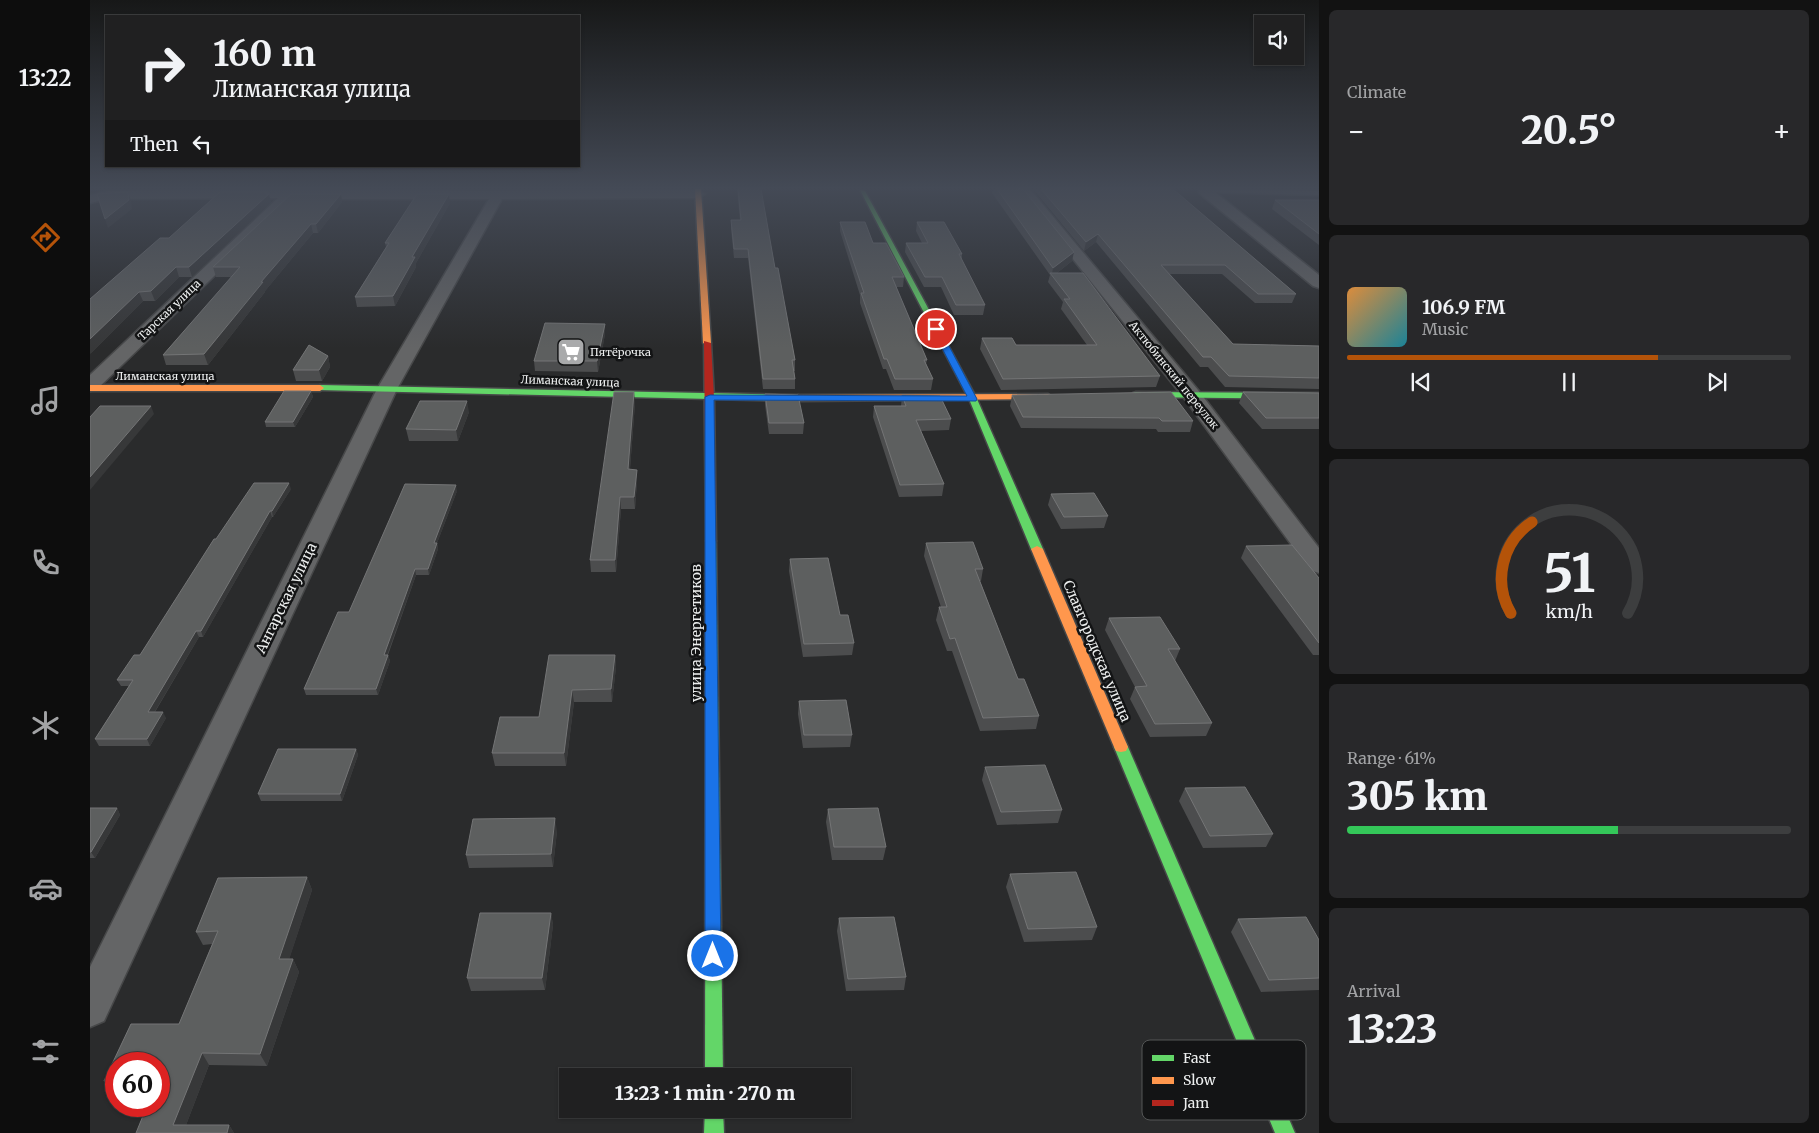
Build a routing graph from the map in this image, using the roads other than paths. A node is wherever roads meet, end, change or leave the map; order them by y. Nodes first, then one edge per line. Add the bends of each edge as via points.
1 (241, 242) edge
2 (471, 242) edge
3 (701, 242) edge
4 (889, 242) edge
5 (1066, 242) edge
6 (1267, 242) edge
7 (1319, 284) edge
8 (90, 387) edge
9 (386, 388) junction
10 (1191, 394) junction
11 (1122, 395) edge
12 (1319, 396) edge
13 (710, 397) junction
14 (1062, 397) edge
15 (973, 399) junction
16 (1319, 565) edge
17 (90, 1008) edge
18 (1245, 1040) edge
19 (714, 1068) edge
20 (714, 1118) edge
21 (1279, 1120) edge
22 (714, 1133) edge
23 (1285, 1133) edge

1 - 8 street, Тарская улица
2 - 9 street, Ангарская улица
3 - 13 street, улица Энергетиков
4 - 15 street, Славгородская улица
5 - 10 street, Актюбинский переулок
6 - 7 street
8 - 9 street, Лиманская улица
9 - 13 street, Лиманская улица
9 - 17 street, Ангарская улица
10 - 11 street
10 - 12 street
10 - 16 street, Актюбинский переулок
13 - 15 street, Лиманская улица
13 - 19 street, улица Энергетиков
14 - 15 street, Лиманская улица
15 - 18 street, Славгородская улица
20 - 22 street
21 - 23 street, Славгородская улица

